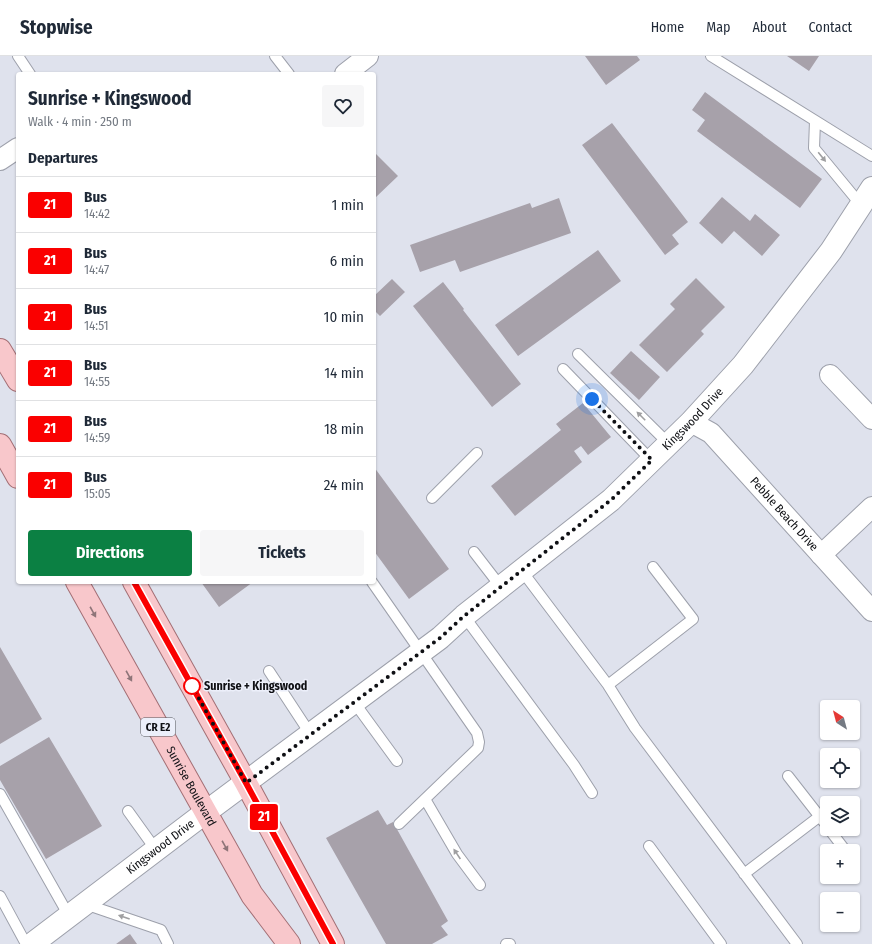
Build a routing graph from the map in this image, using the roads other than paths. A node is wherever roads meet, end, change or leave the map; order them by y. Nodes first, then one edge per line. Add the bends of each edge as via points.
1 (18, 56) edge
2 (276, 56) edge
3 (368, 56) edge
4 (711, 56) edge
5 (29, 72) edge
6 (288, 72) edge
7 (348, 72) edge
8 (815, 121) junction
9 (16, 149) edge
10 (872, 156) edge
11 (0, 160) edge
12 (866, 196) edge
13 (0, 350) edge
14 (578, 354) dead end
15 (563, 369) dead end
16 (830, 375) dead end
17 (16, 377) edge
18 (872, 419) edge
19 (692, 422) junction
20 (669, 444) junction
21 (0, 445) edge
22 (477, 453) dead end
23 (652, 460) junction
24 (16, 473) edge
25 (432, 498) dead end
26 (872, 507) edge
27 (474, 552) dead end
28 (821, 555) junction
29 (653, 567) dead end
30 (522, 571) junction
31 (78, 584) edge
32 (135, 584) edge
33 (373, 584) edge
34 (501, 588) junction
35 (872, 611) edge
36 (464, 616) junction
37 (421, 653) junction
38 (269, 671) dead end
39 (608, 685) junction
40 (354, 702) junction
41 (311, 735) junction
42 (397, 761) dead end
43 (788, 776) dead end
44 (246, 783) junction
45 (592, 793) dead end
46 (0, 794) edge
47 (425, 799) junction
48 (128, 811) dead end
49 (206, 812) junction
50 (820, 816) joint
51 (399, 824) dead end
52 (834, 836) edge
53 (840, 844) edge
54 (649, 846) dead end
55 (156, 850) junction
56 (744, 874) junction
57 (480, 885) dead end
58 (0, 896) edge
59 (77, 910) junction
60 (26, 944) edge
61 (32, 944) edge
62 (168, 944) edge
63 (289, 944) edge
64 (333, 944) edge
65 (506, 944) edge
66 (510, 944) edge
67 (721, 944) edge
68 (797, 944) edge

1 - 5 lane
2 - 6 lane
3 - 7 street
4 - 8 lane
8 - 10 lane
8 -> 12 lane via 814,148
9 - 11 street
12 - 19 street, Kingswood Drive via 831,251 748,359
13 - 17 main road
20 -> 14 lane
15 - 23 lane
16 - 18 street
19 - 20 street, Kingswood Drive
19 - 28 street, Pebble Beach Drive via 711,433
20 - 23 street, Kingswood Drive
21 - 24 main road
22 - 25 lane
23 - 30 street, Kingswood Drive via 611,500
26 - 28 street
27 - 34 lane
28 - 35 street, Pebble Beach Drive
29 - 39 lane via 693,620
30 - 34 street, Kingswood Drive
30 - 39 lane
31 -> 49 main road, Sunrise Boulevard / CR E2
32 - 44 main road
33 - 37 lane
34 - 36 street, Kingswood Drive
36 - 37 street, Kingswood Drive
36 - 45 lane
37 - 40 street, Kingswood Drive
37 - 47 lane via 477,733 479,742 478,748
38 - 41 lane
39 - 56 lane via 635,728
40 - 41 street, Kingswood Drive
40 - 42 lane
41 - 44 street, Kingswood Drive
43 - 50 lane
44 - 49 street, Kingswood Drive
44 - 64 main road
46 - 59 lane
47 - 51 lane
57 -> 47 lane via 457,854
48 - 55 lane
49 - 55 street, Kingswood Drive
49 -> 63 main road, Sunrise Boulevard / CR E2 via 252,895
50 - 56 lane
52 - 53 lane
54 - 67 lane
55 - 59 street, Kingswood Drive
56 - 68 lane
58 - 60 lane
59 - 61 street, Kingswood Drive
62 -> 59 lane via 161,930
65 - 66 lane

